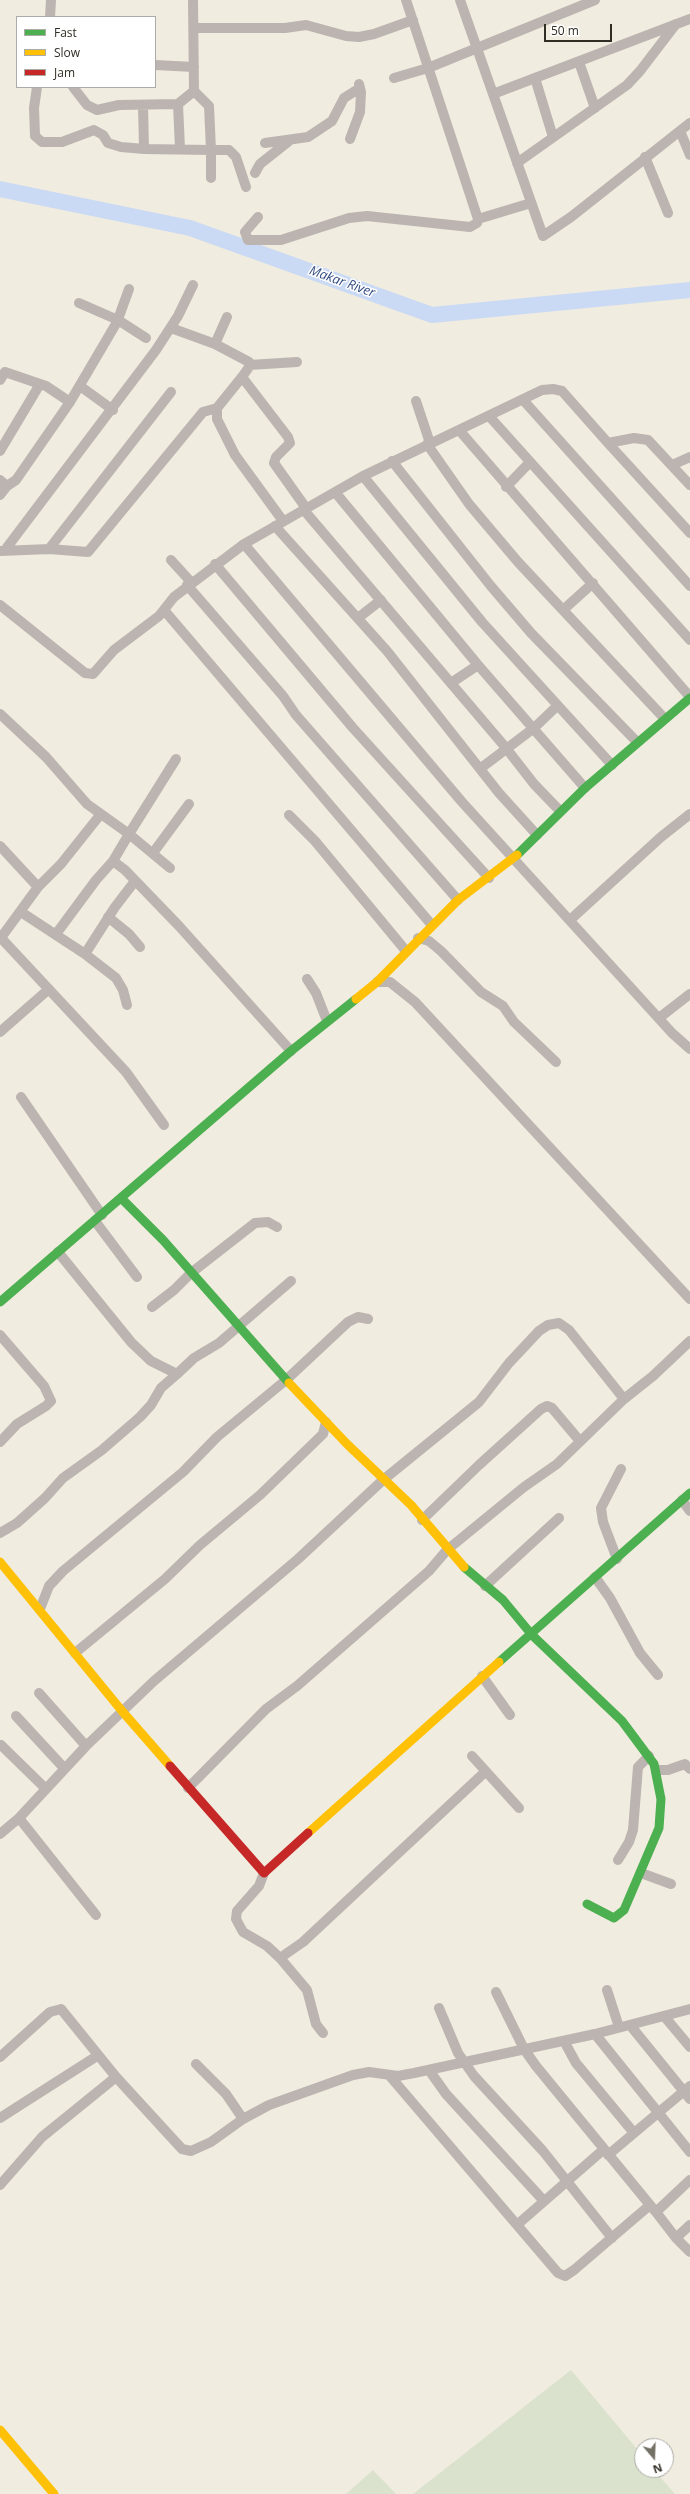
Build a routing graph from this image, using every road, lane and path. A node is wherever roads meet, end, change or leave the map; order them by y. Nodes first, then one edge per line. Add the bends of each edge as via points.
1 (51, 0) edge
2 (193, 0) edge
3 (406, 0) edge
4 (460, 0) edge
5 (595, 0) edge
6 (50, 16) edge
7 (690, 19) edge
8 (412, 20) junction
9 (676, 24) junction
10 (194, 28) junction
11 (478, 47) junction
12 (579, 62) junction
13 (156, 65) edge
14 (194, 67) junction
15 (428, 68) junction
16 (394, 78) dead end
17 (535, 78) junction
18 (37, 88) edge
19 (74, 88) edge
20 (194, 91) junction
21 (493, 94) junction
22 (178, 104) junction
23 (143, 106) junction
24 (595, 108) junction
25 (690, 123) edge
26 (680, 130) junction
27 (553, 137) junction
28 (350, 139) dead end
29 (289, 141) junction
30 (265, 143) dead end
31 (180, 149) junction
32 (144, 150) junction
33 (211, 150) junction
34 (690, 155) edge
35 (645, 157) junction
36 (517, 163) junction
37 (255, 173) dead end
38 (211, 178) dead end
39 (246, 187) dead end
40 (531, 203) junction
41 (668, 213) dead end
42 (258, 217) dead end
43 (478, 219) junction
44 (193, 285) dead end
45 (129, 289) dead end
46 (79, 303) dead end
47 (227, 317) dead end
48 (118, 320) junction
49 (171, 328) junction
50 (146, 338) dead end
51 (215, 344) junction
52 (297, 362) dead end
53 (250, 365) junction
54 (2, 374) edge
55 (242, 377) junction
56 (40, 384) junction
57 (80, 386) junction
58 (171, 392) dead end
59 (416, 401) dead end
60 (524, 401) junction
61 (70, 402) junction
62 (217, 408) junction
63 (113, 410) junction
64 (489, 416) junction
65 (459, 430) junction
66 (608, 443) junction
67 (429, 444) junction
68 (0, 451) edge
69 (690, 458) edge
70 (392, 461) junction
71 (530, 462) junction
72 (676, 462) junction
73 (363, 476) junction
74 (4, 483) edge
75 (690, 485) edge
76 (506, 487) junction
77 (335, 492) junction
78 (0, 495) edge
79 (305, 509) junction
80 (279, 524) junction
81 (690, 534) edge
82 (244, 544) junction
83 (49, 549) junction
84 (2, 550) edge
85 (171, 560) dead end
86 (215, 564) junction
87 (189, 583) junction
88 (593, 583) junction
89 (690, 586) edge
90 (381, 600) junction
91 (0, 605) edge
92 (164, 610) junction
93 (563, 610) junction
94 (358, 618) junction
95 (690, 640) edge
96 (478, 665) junction
97 (451, 684) junction
98 (690, 697) edge
99 (557, 706) junction
100 (0, 714) edge
101 (664, 718) junction
102 (534, 728) junction
103 (637, 742) junction
104 (506, 748) junction
105 (176, 760) dead end
106 (612, 765) junction
107 (481, 768) junction
108 (585, 788) junction
109 (189, 804) dead end
110 (560, 811) junction
111 (690, 814) edge
112 (100, 815) junction
113 (289, 815) dead end
114 (129, 834) junction
115 (537, 835) junction
116 (0, 846) edge
117 (153, 853) junction
118 (515, 857) junction
119 (113, 861) junction
120 (170, 868) dead end
121 (489, 878) junction
122 (135, 882) junction
123 (38, 887) junction
124 (458, 900) junction
125 (21, 912) junction
126 (108, 917) junction
127 (570, 920) junction
128 (431, 924) junction
129 (56, 934) junction
130 (1, 938) edge
131 (418, 938) junction
132 (140, 948) dead end
133 (406, 951) junction
134 (85, 954) junction
135 (386, 972) junction
136 (307, 979) dead end
137 (377, 982) junction
138 (390, 982) junction
139 (49, 989) junction
140 (690, 994) edge
141 (127, 1005) dead end
142 (659, 1018) junction
143 (327, 1021) junction
144 (0, 1032) edge
145 (690, 1049) edge
146 (291, 1051) junction
147 (556, 1062) dead end
148 (21, 1097) dead end
149 (164, 1125) dead end
150 (122, 1199) junction
151 (98, 1218) junction
152 (277, 1227) dead end
153 (58, 1252) junction
154 (191, 1273) junction
155 (137, 1277) dead end
156 (291, 1281) dead end
157 (690, 1299) edge
158 (0, 1302) edge
159 (152, 1307) dead end
160 (368, 1319) dead end
161 (238, 1325) junction
162 (0, 1334) edge
163 (690, 1341) edge
164 (177, 1374) junction
165 (286, 1380) junction
166 (624, 1399) junction
167 (326, 1422) junction
168 (323, 1434) junction
169 (338, 1434) junction
170 (579, 1440) junction
171 (0, 1442) edge
172 (621, 1469) dead end
173 (387, 1483) junction
174 (690, 1493) edge
175 (682, 1500) junction
176 (690, 1510) edge
177 (559, 1518) dead end
178 (422, 1520) junction
179 (0, 1533) edge
180 (447, 1550) junction
181 (617, 1559) junction
182 (0, 1562) edge
183 (595, 1577) junction
184 (485, 1586) junction
185 (40, 1610) junction
186 (532, 1635) junction
187 (75, 1653) junction
188 (658, 1675) dead end
189 (482, 1676) junction
190 (39, 1693) dead end
191 (122, 1711) junction
192 (510, 1715) dead end
193 (16, 1716) dead end
194 (1, 1745) edge
195 (86, 1746) junction
196 (472, 1756) dead end
197 (649, 1756) junction
198 (64, 1768) junction
199 (690, 1769) edge
200 (657, 1770) junction
201 (485, 1772) junction
202 (45, 1788) junction
203 (188, 1788) junction
204 (519, 1808) dead end
205 (19, 1818) junction
206 (0, 1834) edge
207 (618, 1860) dead end
208 (264, 1873) junction
209 (641, 1873) junction
210 (671, 1884) dead end
211 (587, 1904) dead end
212 (96, 1915) dead end
213 (280, 1958) junction
214 (607, 1990) dead end
215 (496, 1992) dead end
216 (440, 2008) dead end
217 (690, 2010) edge
218 (664, 2016) junction
219 (630, 2025) junction
220 (619, 2027) junction
221 (323, 2033) dead end
222 (595, 2034) junction
223 (564, 2041) junction
224 (690, 2047) edge
225 (524, 2049) junction
226 (97, 2056) junction
227 (0, 2057) edge
228 (465, 2062) junction
229 (196, 2064) dead end
230 (429, 2070) junction
231 (389, 2075) junction
232 (116, 2077) junction
233 (688, 2092) edge
234 (657, 2112) junction
235 (0, 2118) edge
236 (243, 2119) junction
237 (634, 2133) junction
238 (690, 2152) edge
239 (605, 2153) junction
240 (567, 2180) junction
241 (690, 2180) edge
242 (0, 2185) edge
243 (543, 2200) junction
244 (653, 2209) junction
245 (518, 2224) junction
246 (690, 2225) edge
247 (612, 2238) junction
248 (676, 2238) junction
249 (690, 2252) edge
250 (0, 2430) edge
251 (54, 2494) edge

1 - 6 street
2 - 10 street
3 - 8 street
4 - 11 street
5 - 11 street
7 - 9 street
8 - 10 street via 359,37 306,26
8 - 15 street
9 - 12 street
9 - 24 street via 640,71
10 - 14 street
11 - 15 street
11 - 21 street
12 - 17 street
12 - 24 street
13 - 14 street
14 - 20 street
15 - 16 street
15 - 43 street
17 - 21 street
17 - 27 street
18 - 32 street via 34,108 37,140 62,142 94,130 111,145
19 - 23 street via 93,109 119,105
20 - 22 street
20 - 33 street via 209,106
21 - 36 street
22 - 23 street
22 - 31 street
23 - 32 street
24 - 27 street
25 - 26 street
26 - 34 street
26 - 35 street
27 - 36 street
28 - 29 street via 360,112 359,86 344,98 332,121 308,137
29 - 30 street
29 - 37 street via 260,164
31 - 32 street
31 - 33 street
33 - 38 street
33 - 39 street via 223,149 232,152
35 - 40 street via 571,217 543,236
35 - 41 street
36 - 40 street
40 - 43 street
42 - 43 street via 245,232 248,240 281,240 349,218 367,216 470,227
44 - 49 street
45 - 48 street
46 - 48 street
47 - 51 street
48 - 50 street
48 - 57 street
49 - 51 street
49 - 63 street
51 - 53 street via 248,361
52 - 53 street
53 - 55 street
54 - 56 street
55 - 62 street
55 - 79 street via 288,437 290,443 276,457 274,463
56 - 61 street
56 - 68 street
57 - 61 street
57 - 63 street
58 - 83 street
59 - 67 street
60 - 64 street
60 - 66 street via 542,390 562,391
60 - 89 street
61 - 74 street via 16,480
62 - 80 street via 217,419 227,443
62 - 83 street via 203,412 91,550 84,553
63 - 84 street
64 - 65 street
64 - 71 street
65 - 67 street
65 - 76 street
66 - 72 street via 643,438 663,456
66 - 81 street
67 - 70 street
67 - 93 street via 469,504
69 - 72 street
70 - 73 street
70 - 103 street via 531,633
71 - 76 street
71 - 95 street
72 - 75 street
73 - 77 street
73 - 99 street via 439,571
74 - 78 street
76 - 88 street
77 - 79 street
77 - 96 street
79 - 80 street
79 - 90 street
80 - 82 street
80 - 94 street
82 - 86 street
82 - 118 street via 462,802
83 - 84 street
85 - 87 street
86 - 87 street
86 - 121 street via 353,728
87 - 92 street
87 - 124 street via 296,715
88 - 93 street
88 - 98 street
90 - 94 street
90 - 97 street
91 - 92 street via 89,675 95,673 114,650
92 - 128 street
93 - 101 street
94 - 107 street
96 - 97 street
96 - 102 street
97 - 104 street
98 - 101 street
99 - 102 street
99 - 106 street
100 - 112 street via 46,757 87,804
101 - 103 street
102 - 104 street
102 - 108 street
103 - 106 street
104 - 107 street
104 - 110 street via 534,784
105 - 114 street
106 - 108 street
107 - 115 street
108 - 110 street
109 - 117 street
110 - 115 street
111 - 127 street
112 - 114 street
112 - 123 street via 61,864
113 - 133 street via 315,840
114 - 117 street
114 - 119 street
115 - 118 street
116 - 123 street
117 - 120 street
118 - 121 street
118 - 127 street
119 - 122 street
119 - 129 street
121 - 124 street
122 - 126 street
122 - 146 street via 227,978
123 - 125 street
124 - 128 street
125 - 129 street
125 - 130 street
126 - 132 street via 129,934
126 - 134 street
127 - 142 street
128 - 131 street
129 - 134 street
130 - 139 street
131 - 133 street
131 - 147 street via 441,950 481,992 503,1006 514,1022
133 - 135 street
134 - 141 street via 116,978
135 - 137 street
135 - 138 street
136 - 143 street via 316,993
137 - 138 street
137 - 143 street
138 - 157 street via 415,1002 445,1033
139 - 144 street
139 - 149 street via 126,1072
140 - 142 street
142 - 145 street
143 - 146 street
146 - 150 street
148 - 151 street
150 - 151 street
150 - 154 street
151 - 153 street
151 - 155 street
152 - 154 street via 268,1222 255,1223
153 - 158 street
153 - 164 street via 131,1342 151,1361
154 - 159 street via 165,1299
154 - 161 street
156 - 161 street
160 - 165 street via 358,1317 348,1322
161 - 164 street
161 - 165 street
162 - 171 street via 44,1386 51,1401 17,1424
163 - 166 street
164 - 179 street via 161,1388 151,1406 140,1417 102,1450 63,1478 17,1523
165 - 167 street
165 - 185 street via 217,1437 183,1472 63,1571 48,1586
166 - 170 street
166 - 173 street via 569,1330 559,1323 548,1325 513,1359 479,1402
167 - 168 street
167 - 169 street
168 - 169 street
168 - 187 street via 260,1495 200,1545 165,1579
169 - 173 street
170 - 178 street via 552,1408 547,1406 541,1409 478,1465
170 - 180 street via 552,1468 524,1487
172 - 181 street via 601,1508 603,1522
173 - 178 street via 411,1505
173 - 191 street via 376,1487 298,1559
174 - 175 street
175 - 176 street
175 - 181 street
177 - 184 street
178 - 180 street
180 - 184 street
180 - 203 street via 429,1571 297,1686 266,1709
181 - 183 street
182 - 185 street
183 - 186 street
183 - 188 street via 610,1598 640,1653
184 - 186 street via 512,1610
185 - 187 street
186 - 189 street
186 - 197 street via 622,1721
187 - 191 street
189 - 192 street
189 - 208 street
190 - 195 street
191 - 195 street
191 - 203 street
193 - 198 street
194 - 202 street
195 - 198 street
196 - 201 street
197 - 200 street
197 - 207 street via 638,1767 633,1830
198 - 202 street
199 - 200 street via 685,1764 668,1770
200 - 209 street via 661,1799 660,1819
201 - 204 street
201 - 213 street via 303,1942
202 - 205 street
203 - 208 street
205 - 206 street
205 - 212 street
208 - 213 street via 259,1886 237,1912 236,1919 243,1932 267,1946
209 - 210 street
209 - 211 street via 619,1916 610,1917
213 - 221 street via 307,1990 316,2024
214 - 220 street
215 - 225 street
216 - 228 street via 454,2045
217 - 218 street
218 - 219 street
218 - 224 street
219 - 220 street
219 - 233 street
220 - 222 street
222 - 223 street
222 - 234 street
223 - 225 street
223 - 237 street via 576,2063
225 - 228 street
225 - 239 street
226 - 227 street via 65,2013 57,2009 50,2012
226 - 232 street
226 - 235 street
228 - 230 street
228 - 240 street
229 - 236 street via 226,2094
230 - 231 street
230 - 243 street via 446,2094
231 - 236 street via 369,2072 353,2075 286,2098
231 - 245 street
232 - 236 street via 186,2151 197,2150
232 - 242 street via 42,2137
233 - 234 street
234 - 237 street
234 - 238 street
237 - 239 street
239 - 240 street
239 - 244 street
240 - 243 street
240 - 247 street
241 - 244 street
243 - 245 street
244 - 247 street
244 - 248 street
245 - 247 street via 561,2275 574,2270
246 - 248 street
248 - 249 street
250 - 251 street

